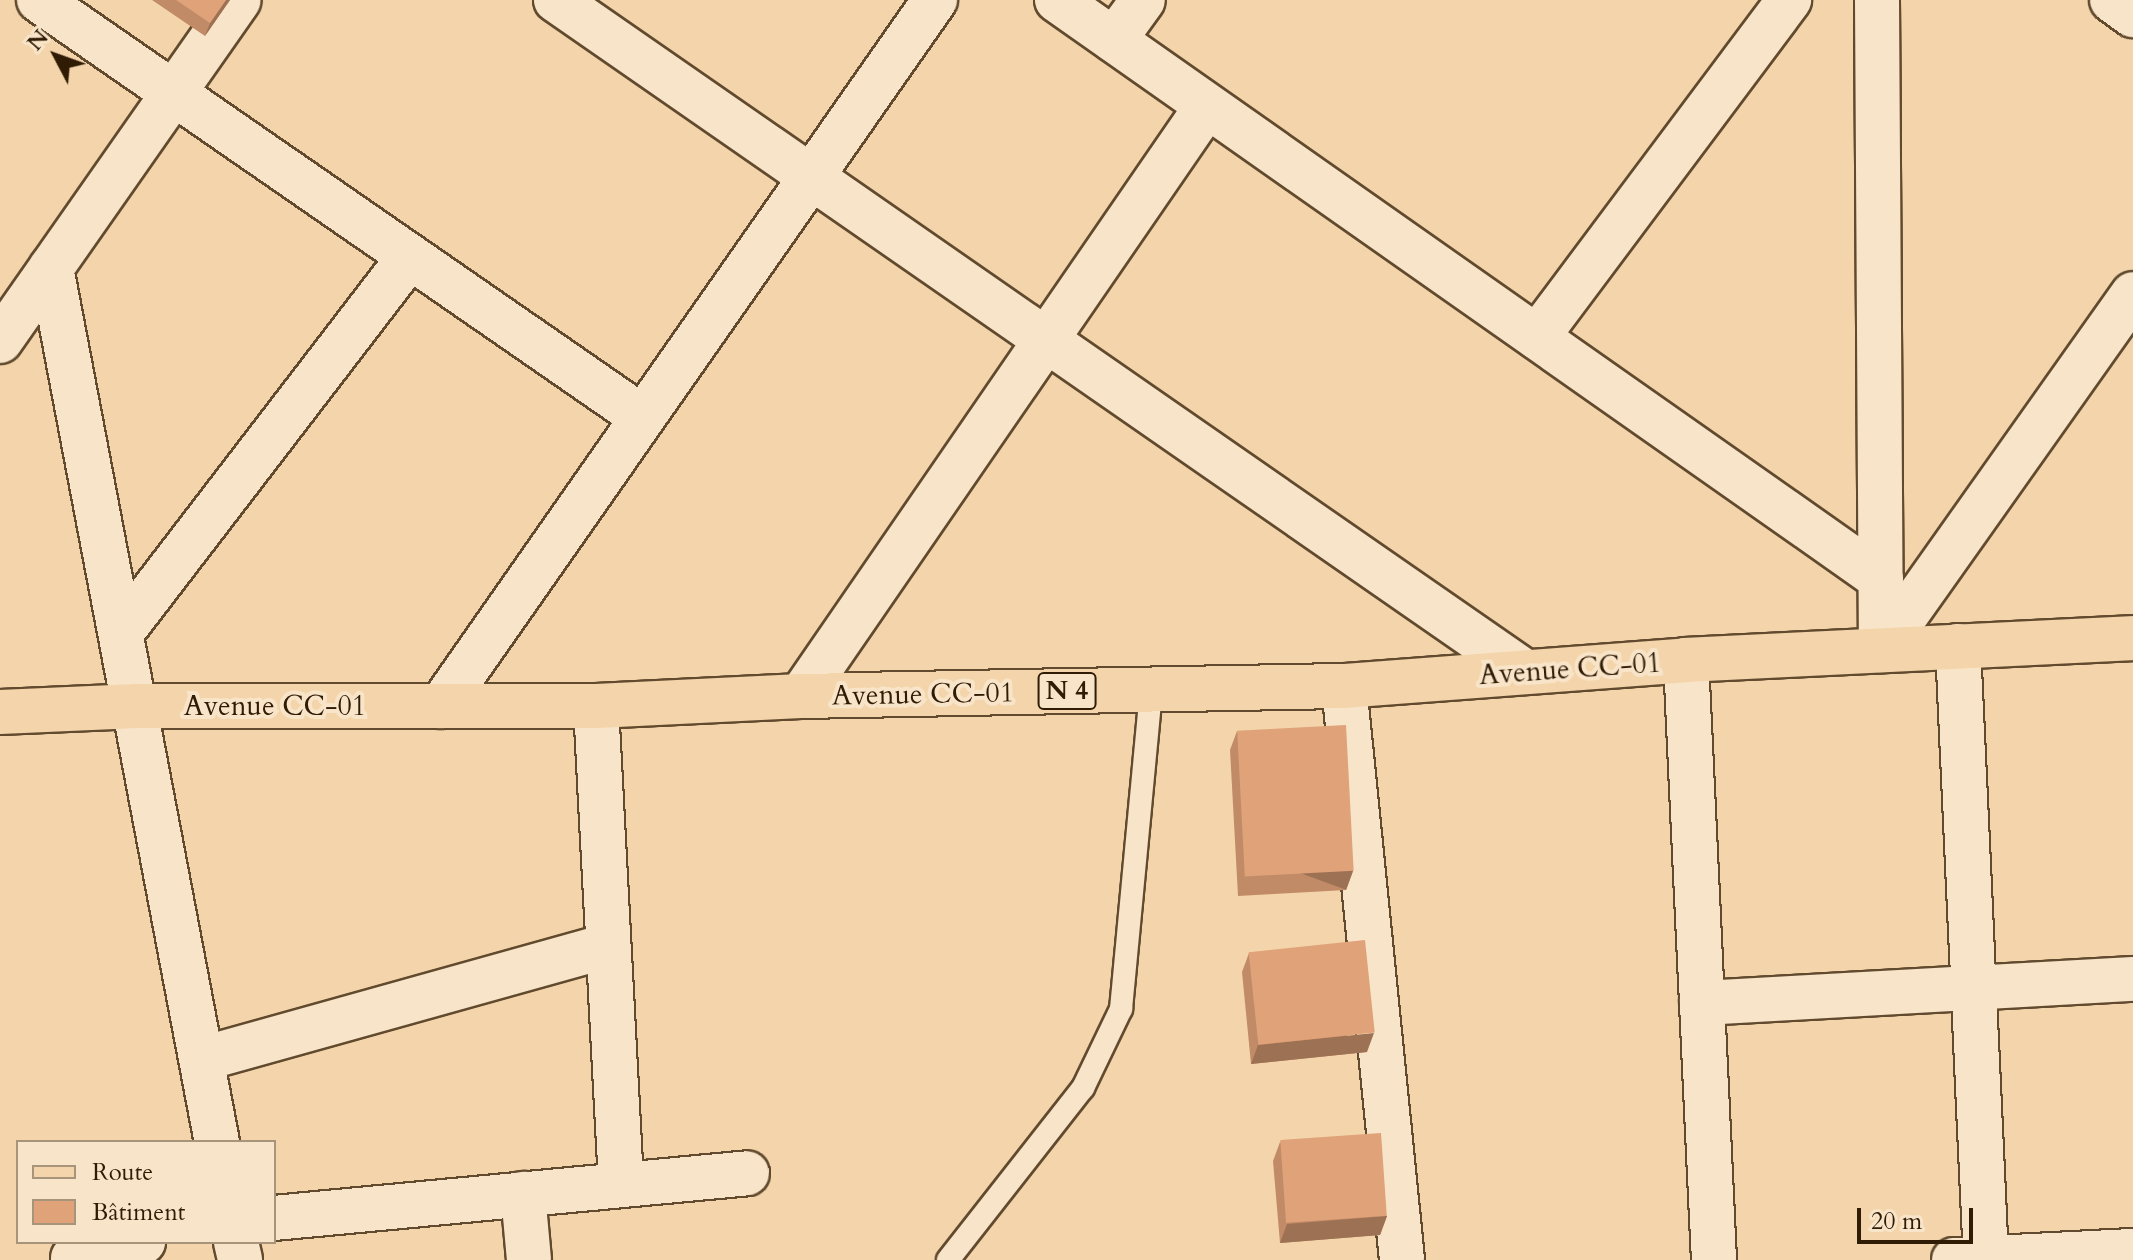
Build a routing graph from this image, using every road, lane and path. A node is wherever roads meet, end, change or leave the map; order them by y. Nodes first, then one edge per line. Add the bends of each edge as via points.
1 (39, 0) edge
2 (239, 0) edge
3 (556, 0) edge
4 (935, 0) edge
5 (1057, 0) edge
6 (1143, 0) edge
7 (1789, 0) edge
8 (1877, 0) edge
9 (2112, 0) edge
10 (2133, 15) edge
11 (1114, 40) junction
12 (174, 93) junction
13 (1207, 106) junction
14 (811, 177) junction
15 (410, 257) junction
16 (51, 268) junction
17 (2133, 294) edge
18 (1537, 337) junction
19 (1043, 338) junction
20 (0, 341) edge
21 (642, 417) junction
22 (1881, 579) junction
23 (121, 633) junction
24 (2133, 638) edge
25 (1958, 646) junction
26 (1881, 650) junction
27 (1686, 660) junction
28 (1525, 672) junction
29 (1344, 686) junction
30 (1151, 690) junction
31 (801, 696) junction
32 (137, 706) junction
33 (441, 706) junction
34 (596, 706) junction
35 (0, 712) edge
36 (608, 946) junction
37 (2133, 979) edge
38 (1974, 988) junction
39 (1702, 1003) junction
40 (202, 1059) junction
41 (217, 1140) edge
42 (747, 1173) dead end
43 (621, 1185) junction
44 (523, 1194) junction
45 (276, 1218) edge
46 (134, 1244) edge
47 (2133, 1251) edge
48 (73, 1258) dead end
49 (1975, 1259) edge
50 (529, 1260) edge
51 (948, 1260) edge
52 (1402, 1260) edge
53 (1714, 1260) edge

1 - 12 street
2 - 12 street
3 - 14 street
4 - 14 street
5 - 11 street
6 - 11 street
7 - 18 street
8 - 22 street
9 - 10 street
11 - 13 street
12 - 15 street
12 - 16 street
13 - 18 street
13 - 19 street
14 - 19 street
14 - 21 street
15 - 21 street
15 - 23 street
16 - 20 street
16 - 23 street
17 - 26 street
18 - 22 street
19 - 28 street
19 - 31 street
21 - 33 street
22 - 26 street
23 - 32 street
24 - 25 main road, Avenue CC-01 / N 4
25 - 26 main road, Avenue CC-01 / N 4
25 - 38 street
26 - 27 main road, Avenue CC-01 / N 4
27 - 28 main road, Avenue CC-01 / N 4
27 - 39 street
28 - 29 main road, Avenue CC-01 / N 4
29 - 30 main road, Avenue CC-01 / N 4
29 - 52 street
30 - 31 main road, Avenue CC-01 / N 4
30 - 51 lane via 1121,1009 1083,1088
31 - 34 main road, Avenue CC-01 / N 4
32 - 33 main road, Avenue CC-01 / N 4
32 - 35 main road, Avenue CC-01 / N 4
32 - 40 street
33 - 34 main road, Avenue CC-01 / N 4
34 - 36 street
36 - 40 street
36 - 43 street
37 - 38 street
38 - 39 street
38 - 49 street
39 - 53 street
40 - 41 street
42 - 43 street
43 - 44 street
44 - 45 street
44 - 50 street
46 - 48 street
47 - 49 street

